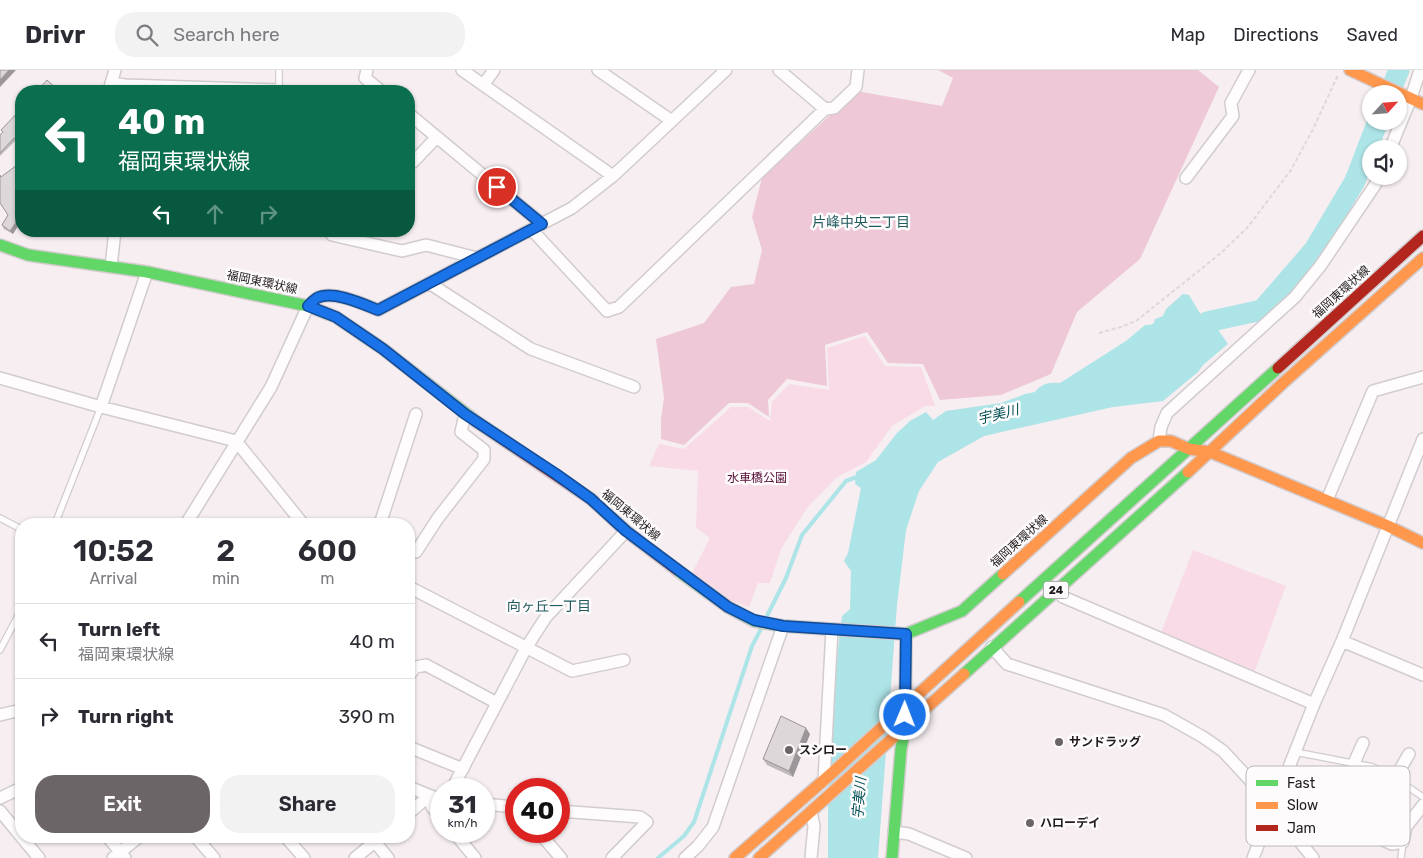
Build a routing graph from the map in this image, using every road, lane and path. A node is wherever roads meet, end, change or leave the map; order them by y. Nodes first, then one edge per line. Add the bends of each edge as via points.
1 (115, 70) edge
2 (280, 70) edge
3 (462, 70) edge
4 (494, 70) edge
5 (598, 70) edge
6 (725, 70) edge
7 (779, 70) edge
8 (849, 70) edge
9 (858, 70) edge
10 (1249, 70) edge
11 (1340, 70) edge
12 (1350, 70) edge
13 (1420, 70) edge
14 (366, 74) edge
15 (484, 84) junction
16 (111, 85) edge
17 (279, 85) edge
18 (376, 85) edge
19 (856, 87) junction
20 (1411, 98) junction
21 (1423, 104) edge
22 (825, 109) junction
23 (415, 119) edge
24 (672, 121) junction
25 (437, 137) junction
26 (1394, 140) edge
27 (415, 161) edge
28 (614, 176) junction
29 (1186, 178) dead end
30 (1375, 185) edge
31 (537, 227) junction
32 (1423, 236) edge
33 (114, 237) edge
34 (341, 237) edge
35 (0, 245) edge
36 (477, 258) junction
37 (1423, 258) edge
38 (111, 266) junction
39 (147, 272) junction
40 (429, 283) junction
41 (308, 306) junction
42 (1099, 333) dead end
43 (1423, 377) edge
44 (0, 378) edge
45 (634, 387) dead end
46 (102, 406) junction
47 (416, 414) dead end
48 (465, 414) junction
49 (1423, 439) edge
50 (1159, 440) junction
51 (236, 441) junction
52 (1189, 449) junction
53 (1210, 452) junction
54 (1327, 500) junction
55 (0, 518) edge
56 (57, 518) edge
57 (190, 518) edge
58 (298, 518) edge
59 (382, 518) edge
60 (15, 526) edge
61 (1388, 526) junction
62 (626, 531) junction
63 (1423, 543) edge
64 (415, 551) edge
65 (415, 589) edge
66 (1056, 590) junction
67 (15, 621) edge
68 (780, 625) junction
69 (835, 629) junction
70 (902, 634) junction
71 (1342, 642) junction
72 (526, 648) junction
73 (992, 648) junction
74 (0, 650) edge
75 (624, 660) dead end
76 (415, 668) edge
77 (1423, 675) edge
78 (497, 703) junction
79 (1314, 704) junction
80 (903, 707) junction
81 (15, 711) edge
82 (0, 715) edge
83 (903, 728) junction
84 (1363, 743) dead end
85 (415, 749) edge
86 (1295, 752) junction
87 (1410, 754) dead end
88 (1354, 763) junction
89 (1289, 766) edge
90 (1368, 766) edge
91 (1403, 766) edge
92 (463, 769) junction
93 (828, 777) junction
94 (1246, 777) edge
95 (458, 778) edge
96 (1410, 787) edge
97 (415, 790) edge
98 (15, 791) edge
99 (429, 796) junction
100 (1423, 796) edge
101 (0, 798) edge
102 (430, 799) edge
103 (1423, 805) edge
104 (415, 808) edge
105 (0, 811) edge
106 (570, 812) edge
107 (811, 812) junction
108 (1410, 822) edge
109 (15, 829) edge
110 (894, 832) junction
111 (27, 843) edge
112 (112, 843) edge
113 (133, 843) edge
114 (201, 843) edge
115 (291, 843) edge
116 (373, 843) edge
117 (380, 843) edge
118 (463, 843) edge
119 (548, 843) edge
120 (1258, 846) edge
121 (1303, 846) edge
122 (120, 856) edge
123 (39, 858) edge
124 (214, 858) edge
125 (304, 858) edge
126 (355, 858) edge
127 (388, 858) edge
128 (476, 858) edge
129 (561, 858) edge
130 (612, 858) edge
131 (685, 858) edge
132 (735, 858) edge
133 (759, 858) edge
134 (811, 858) edge
135 (892, 858) edge
136 (966, 858) edge
137 (1253, 858) edge
138 (1313, 858) edge

1 - 16 street
2 - 17 lane
3 - 15 street
4 - 15 street
5 - 24 street
6 - 24 street
7 - 22 street
8 - 19 street
9 - 19 street
10 - 29 street via 1231,103 1233,116
11 - 42 path via 1314,129 1291,170 1247,228 1136,321
12 - 20 main road
13 - 20 street
14 - 18 street
15 - 28 street
19 - 22 street via 834,108
20 - 21 main road
20 - 26 street
22 - 31 street via 619,307 607,311
23 - 25 street
24 - 28 street
25 - 27 street
25 - 31 street
28 - 31 street via 572,208
30 - 50 street via 1321,265 1294,297 1167,412
31 - 36 street
32 - 52 main road, 福岡東環状線 / 24
33 - 38 street
34 - 36 street via 402,251 426,245
35 - 38 main road, 福岡東環状線 via 28,255
36 - 40 street
37 - 53 main road, 24
38 - 39 main road, 福岡東環状線
39 - 41 main road, 福岡東環状線
39 - 46 street
40 - 41 street via 378,310 332,296 317,298
40 - 45 street via 531,350
41 - 48 main road, 福岡東環状線 via 336,317 383,349
41 - 51 street via 271,388
43 - 54 street via 1373,391
44 - 46 street
46 - 51 street
46 - 56 lane
47 - 59 street
48 - 62 main road, 福岡東環状線 via 591,499
48 - 64 street via 461,432 484,450 484,459
49 - 61 street
50 - 52 main road via 1172,441
50 - 70 main road, 福岡東環状線 via 1131,458 962,611
51 - 57 street
51 - 58 street
52 - 53 main road
52 - 80 main road, 福岡東環状線 / 24
53 - 54 main road
53 - 66 main road, 24
54 - 61 main road
55 - 60 lane
61 - 63 main road
61 - 71 street
62 - 68 main road, 福岡東環状線 via 728,607 754,620
62 - 72 street via 546,617
65 - 72 street
66 - 73 main road, 24
66 - 79 street via 1063,597
67 - 74 lane
68 - 69 main road, 福岡東環状線
68 - 131 street via 713,827
69 - 70 main road, 福岡東環状線
69 - 93 street
70 - 80 main road
71 - 77 street
71 - 79 street
72 - 75 street via 572,671
72 - 78 street
73 - 83 main road, 24
73 - 94 street via 1007,664 1164,715 1224,751
76 - 78 street via 426,665
78 - 92 street
79 - 86 street
80 - 83 main road
80 - 93 main road, 24
81 - 82 street
83 - 107 main road, 24
83 - 110 main road
84 - 88 street
85 - 92 street
86 - 88 lane
86 - 89 street
87 - 91 street
88 - 90 lane
92 - 95 street
93 - 132 main road, 24
96 - 100 lane
97 - 99 street
98 - 101 street
99 - 102 street
99 - 104 street
103 - 108 street
105 - 109 street
106 - 130 street via 640,817 647,822
107 - 133 main road, 24
107 - 134 street via 814,826
110 - 135 main road
110 - 136 street via 909,834
111 - 123 street
112 - 122 street
113 - 122 street
114 - 124 street
115 - 125 street
116 - 126 street
117 - 127 street
118 - 128 street
119 - 129 street
120 - 137 street
121 - 138 street

